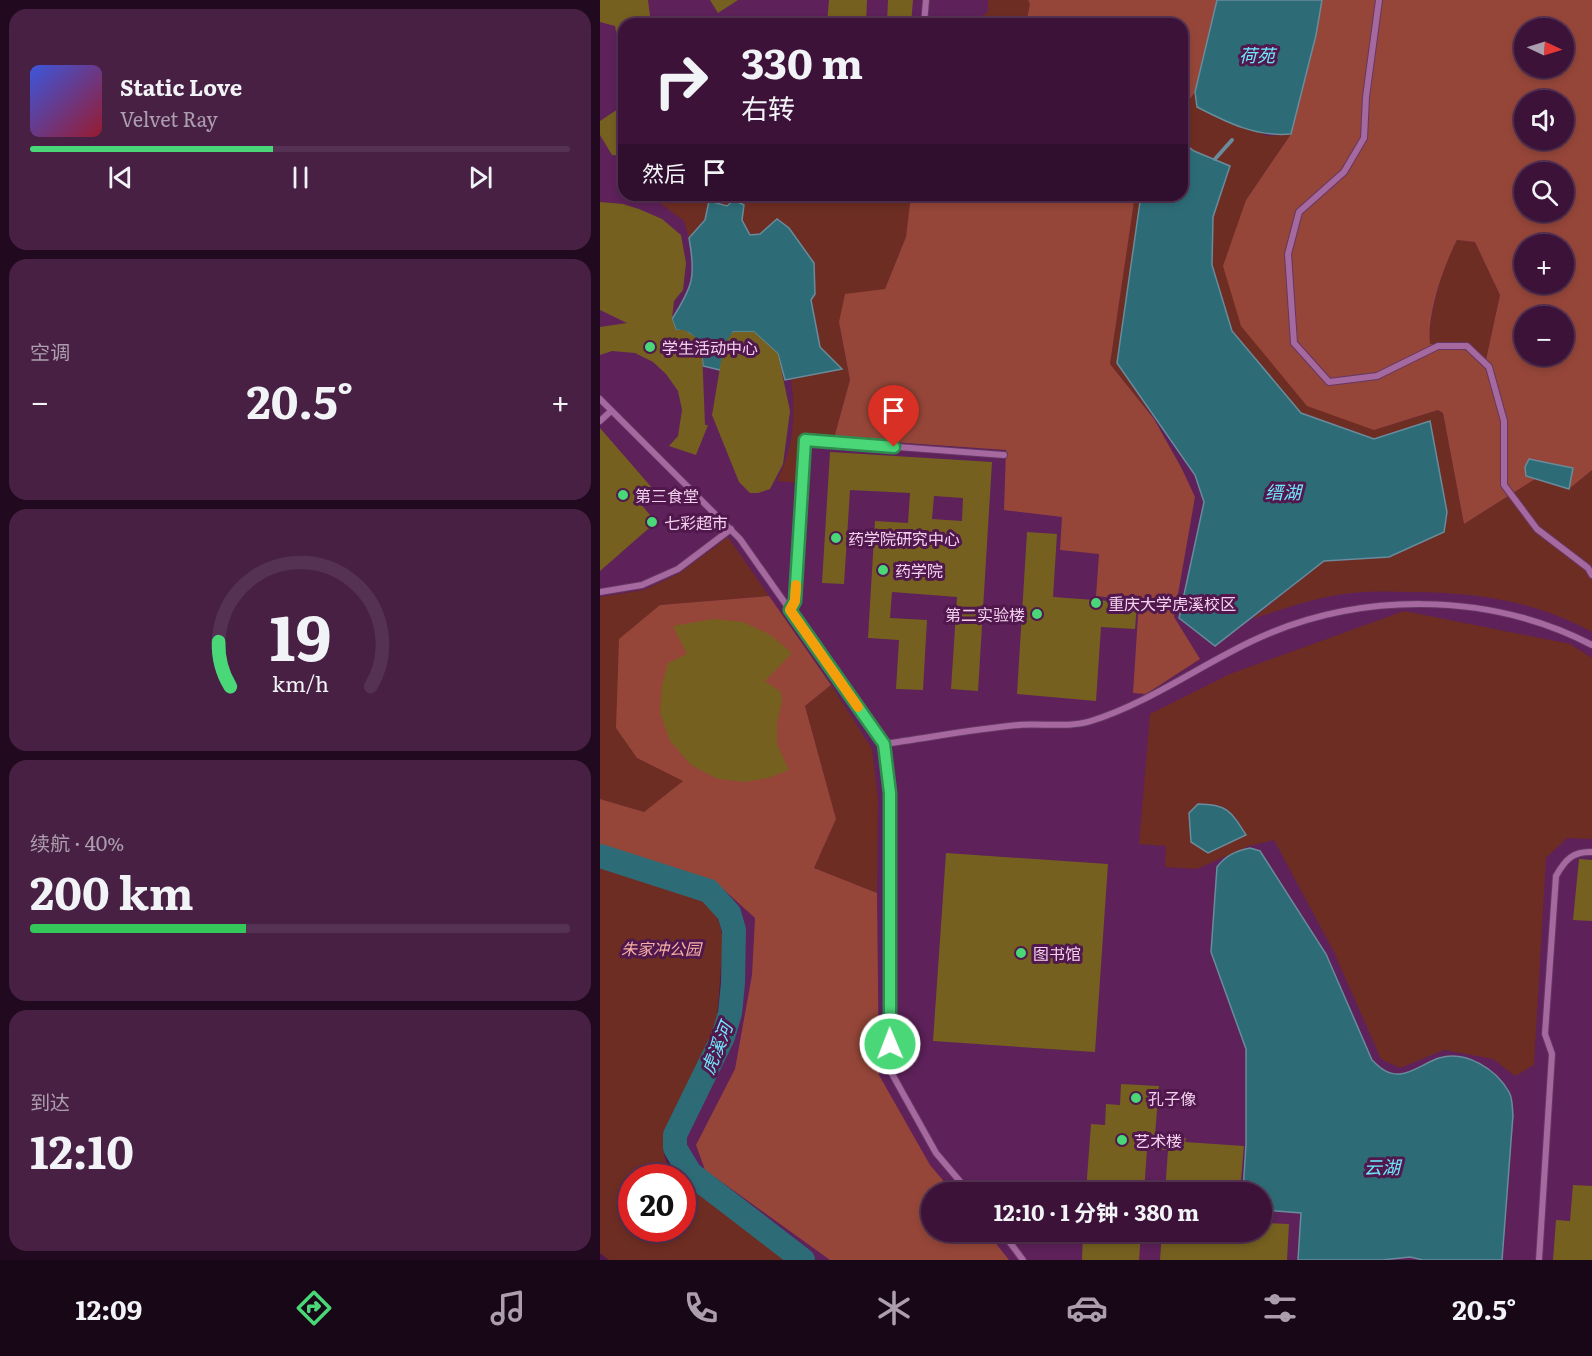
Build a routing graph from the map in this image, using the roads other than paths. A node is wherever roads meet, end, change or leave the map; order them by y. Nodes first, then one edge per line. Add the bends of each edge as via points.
1 (926, 0) edge
2 (1379, 0) edge
3 (924, 18) edge
4 (600, 399) edge
5 (611, 411) junction
6 (600, 421) edge
7 (1004, 455) dead end
8 (731, 529) junction
9 (1592, 575) edge
10 (600, 592) edge
11 (790, 610) junction
12 (1592, 645) edge
13 (884, 744) junction
14 (1592, 852) edge
15 (961, 1182) edge
16 (1010, 1242) edge
17 (1023, 1260) edge
18 (1539, 1260) edge

1 - 3 lane
2 - 9 lane via 1364,138 1344,172 1299,212 1288,254 1294,343 1329,382 1377,376 1438,346 1467,346 1489,367 1504,421 1504,485 1538,529
4 - 5 lane
5 - 6 lane
5 - 8 lane
7 - 11 lane via 805,440 795,601
8 - 10 lane via 678,569 642,585
8 - 11 lane
11 - 13 lane
12 - 13 lane via 1562,629 1521,615 1448,606 1376,606 1326,614 1252,641 1147,699 1089,722 1018,725
13 - 15 lane via 890,793 891,1072 936,1153
14 - 18 lane via 1581,852 1565,860 1556,876 1545,1034 1552,1054
16 - 17 lane

